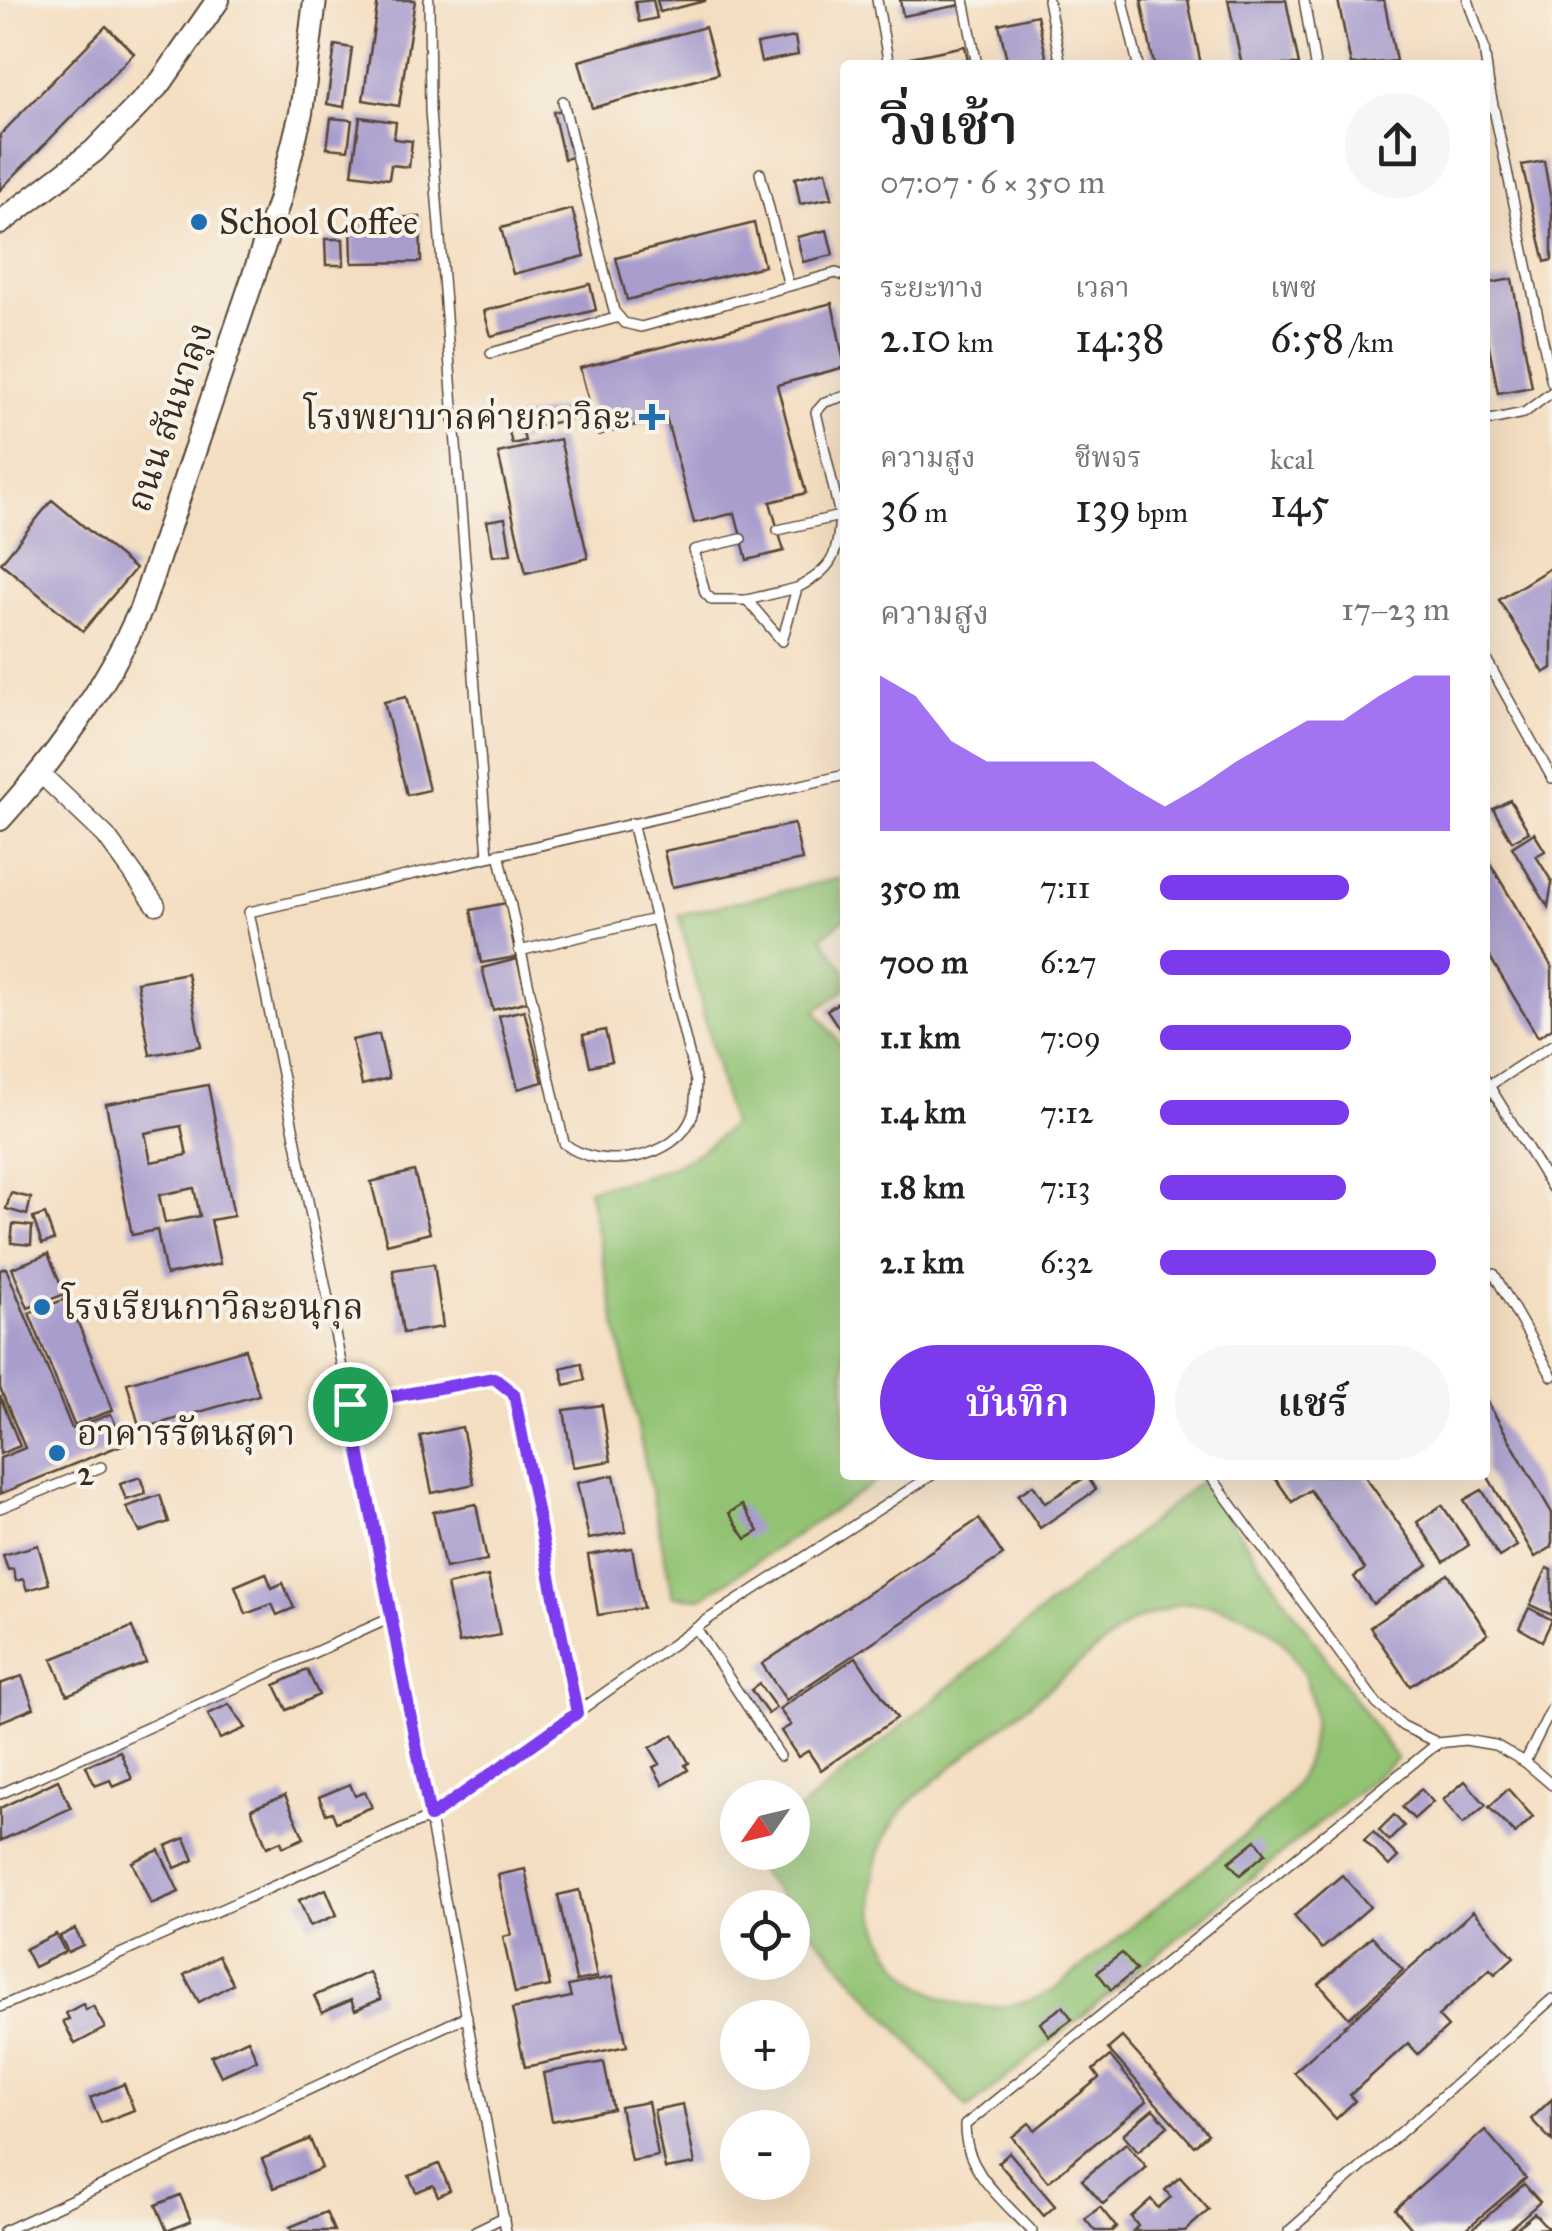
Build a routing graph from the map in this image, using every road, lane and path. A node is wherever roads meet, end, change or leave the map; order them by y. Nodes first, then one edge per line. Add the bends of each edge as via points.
1 (218, 0) edge
2 (315, 0) edge
3 (429, 0) edge
4 (877, 0) edge
5 (964, 0) edge
6 (1048, 0) edge
7 (1124, 0) edge
8 (1304, 0) edge
9 (1468, 0) edge
10 (889, 60) edge
11 (977, 60) edge
12 (1060, 60) edge
13 (1137, 60) edge
14 (1315, 60) edge
15 (1485, 60) edge
16 (562, 100) dead end
17 (1490, 100) edge
18 (760, 173) dead end
19 (0, 224) edge
20 (840, 274) edge
21 (789, 286) junction
22 (619, 317) junction
23 (491, 353) dead end
24 (1552, 383) edge
25 (1552, 392) edge
26 (840, 398) edge
27 (1490, 420) edge
28 (840, 516) junction
29 (778, 530) dead end
30 (741, 539) dead end
31 (797, 588) junction
32 (747, 600) junction
33 (1490, 666) edge
34 (41, 774) junction
35 (840, 776) edge
36 (1552, 778) edge
37 (0, 819) edge
38 (632, 822) junction
39 (494, 854) junction
40 (156, 904) dead end
41 (655, 919) junction
42 (519, 950) junction
43 (1552, 1046) edge
44 (1490, 1083) edge
45 (1490, 1091) edge
46 (1552, 1188) edge
47 (1494, 1274) dead end
48 (1552, 1376) edge
49 (350, 1404) junction
50 (101, 1467) dead end
51 (924, 1480) edge
52 (1214, 1480) edge
53 (0, 1508) edge
54 (393, 1617) junction
55 (696, 1628) junction
56 (1552, 1708) edge
57 (577, 1713) junction
58 (1438, 1743) junction
59 (780, 1756) dead end
60 (1525, 1762) junction
61 (1552, 1785) edge
62 (0, 1794) edge
63 (430, 1817) junction
64 (1552, 1999) edge
65 (0, 2007) edge
66 (467, 2016) junction
67 (504, 2217) junction
68 (4, 2231) edge
69 (475, 2231) edge
70 (506, 2231) edge
71 (1032, 2231) edge
72 (1289, 2231) edge

1 - 19 street via 161,82 121,124
2 - 34 street, ถนน สันนาลุง via 301,114 279,201 141,609 114,668
3 - 39 lane via 430,111
4 - 10 lane
5 - 11 lane
6 - 12 lane
7 - 13 lane
8 - 14 lane
9 - 15 lane
16 - 22 lane
17 - 24 lane
18 - 21 lane
20 - 21 lane
21 - 22 lane via 642,327
22 - 23 lane
25 - 27 lane via 1524,412
26 - 28 lane via 816,412
28 - 29 lane
28 - 31 lane via 838,546 825,573
30 - 32 lane via 694,550 712,600
31 - 32 lane
31 - 32 lane via 782,641
33 - 36 lane
34 - 37 street, ถนน สันนาลุง
34 - 40 street via 106,836
35 - 38 lane
38 - 39 lane
38 - 41 lane
39 - 42 lane
39 - 49 lane via 249,912
41 - 42 lane
41 - 42 lane via 696,1082 694,1115 676,1140 648,1154 604,1159 576,1154 564,1143
43 - 44 lane
45 - 46 lane
47 - 48 lane
49 - 54 lane
49 - 57 lane via 494,1378 514,1394
50 - 53 lane
51 - 55 lane
52 - 58 lane via 1377,1704
54 - 62 lane
54 - 63 lane
55 - 57 lane
55 - 59 lane
56 - 60 lane
57 - 63 lane
58 - 60 lane via 1495,1745
58 - 71 lane via 965,2125 971,2162
60 - 61 lane
63 - 65 lane
63 - 66 lane
64 - 72 lane
66 - 67 lane
66 - 68 lane
67 - 69 lane
67 - 70 lane

